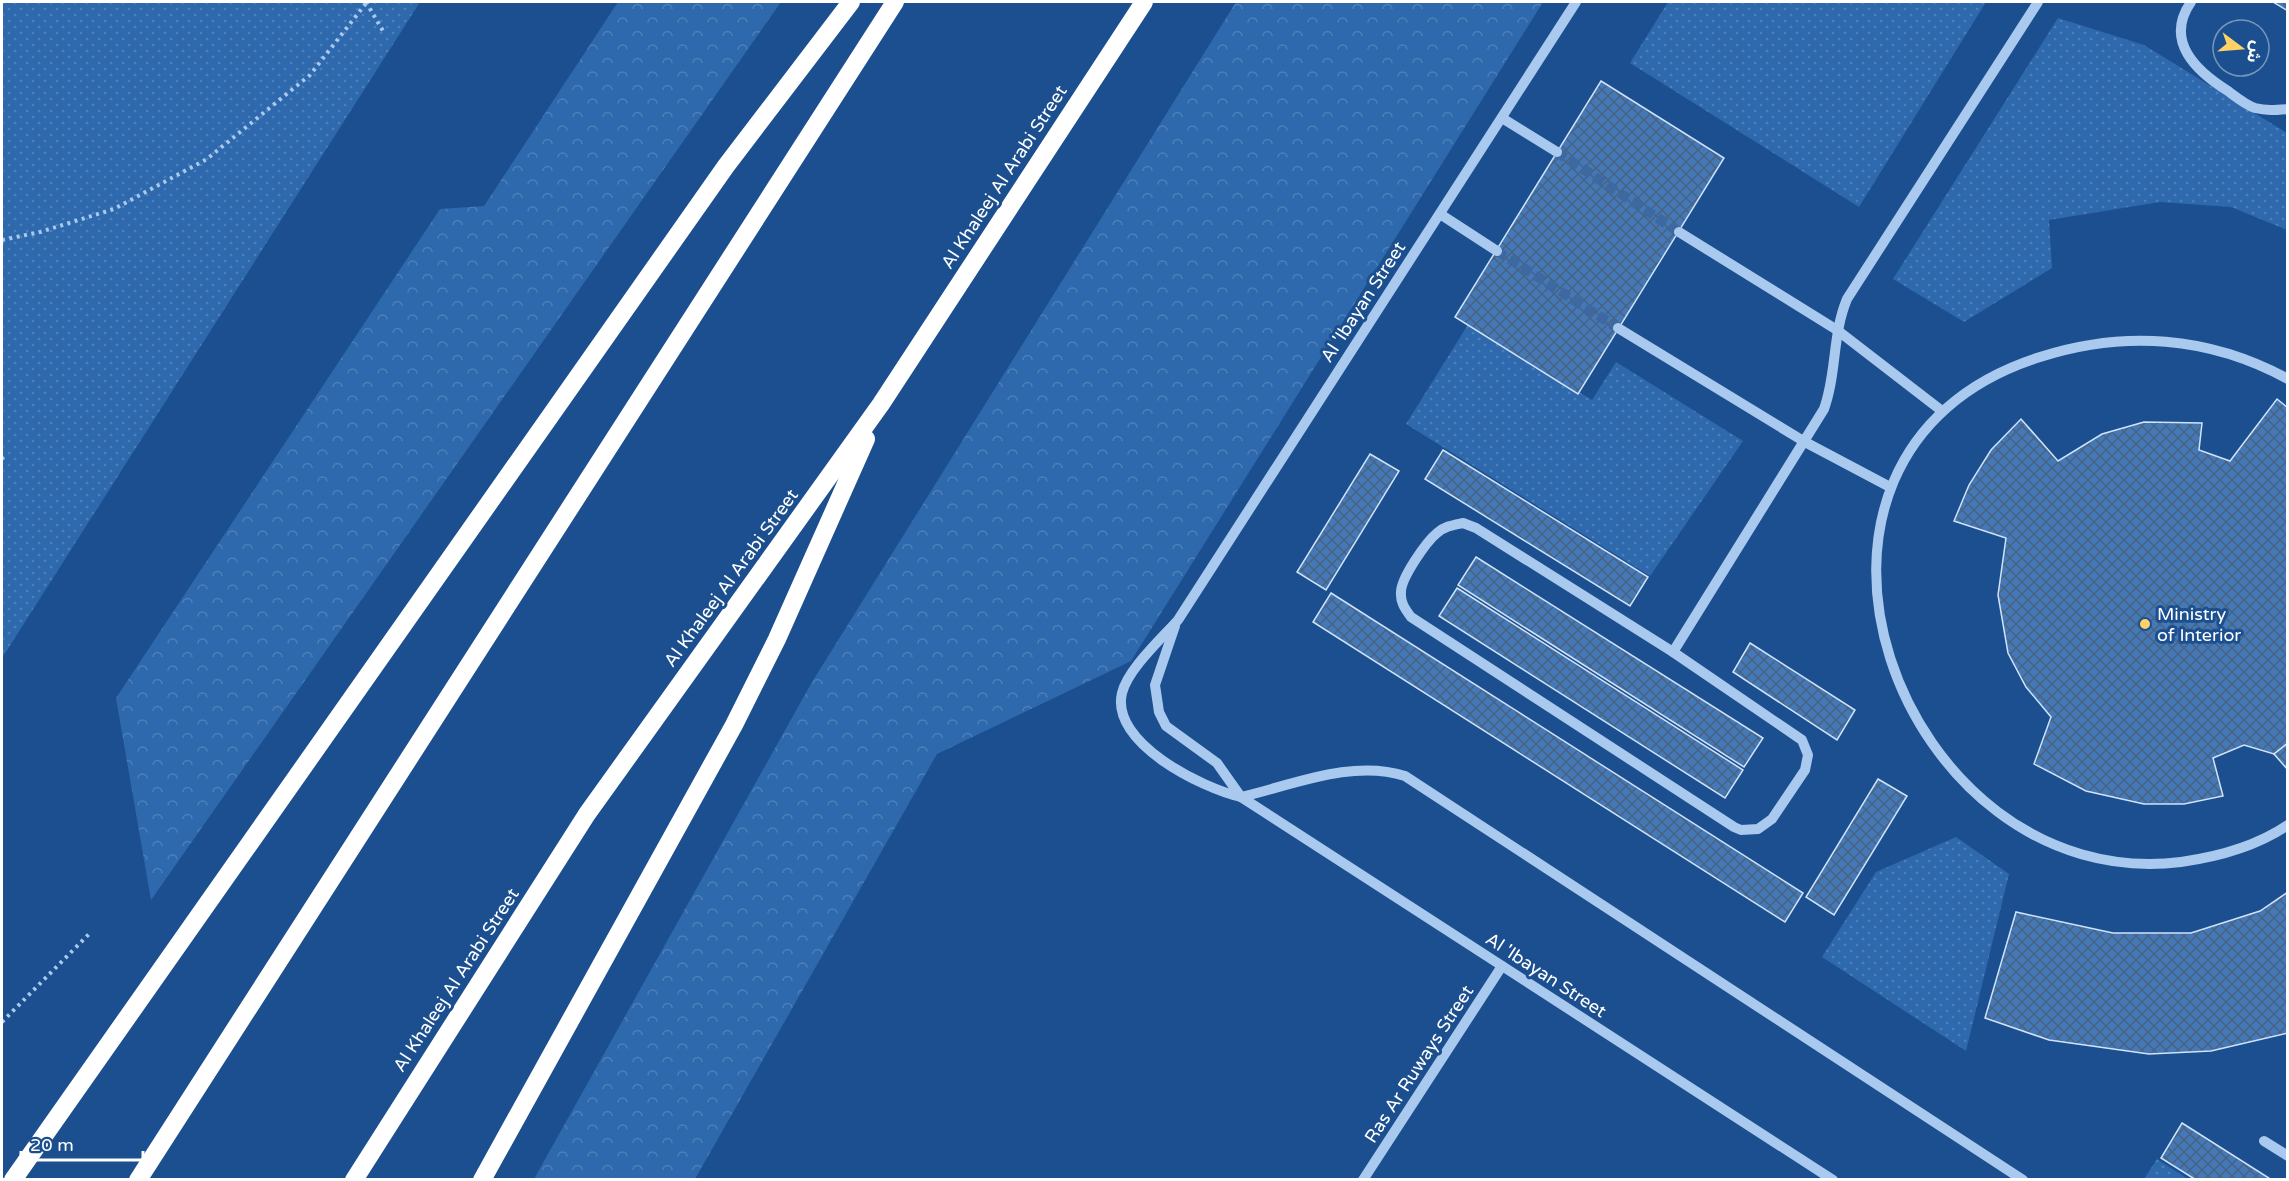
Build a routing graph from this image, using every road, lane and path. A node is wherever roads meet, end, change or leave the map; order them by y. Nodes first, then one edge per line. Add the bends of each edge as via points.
1 (366, 2) edge
2 (851, 2) edge
3 (896, 2) edge
4 (1144, 2) edge
5 (1576, 2) edge
6 (2038, 2) edge
7 (2188, 2) edge
8 (383, 31) dead end
9 (2288, 109) edge
10 (1502, 118) junction
11 (1557, 152) tunnel mouth
12 (1440, 214) junction
13 (1678, 231) tunnel mouth
14 (2, 240) edge
15 (1497, 251) tunnel mouth
16 (1618, 328) tunnel mouth
17 (1837, 330) junction
18 (2288, 379) edge
19 (881, 404) junction
20 (1942, 411) junction
21 (1805, 442) junction
22 (2, 457) edge
23 (4, 462) dead end
24 (1890, 487) junction
25 (1178, 620) junction
26 (1672, 652) junction
27 (1241, 797) junction
28 (2288, 825) edge
29 (91, 932) dead end
30 (1502, 966) junction
31 (2, 1022) edge
32 (2264, 1141) dead end
33 (2288, 1156) edge
34 (13, 1179) edge
35 (138, 1179) edge
36 (354, 1179) edge
37 (482, 1179) edge
38 (1363, 1179) edge
39 (1833, 1179) edge
40 (2023, 1179) edge

1 - 8 path
1 - 14 path via 310,75 207,159 114,209
2 - 34 highway via 726,166
3 - 35 highway
4 - 19 highway, Al Khaleej Al Arabi Street
5 - 10 street, Al 'Ibayan Street
6 - 17 street via 1847,299
7 - 9 street via 2183,42 2202,75 2252,107
10 - 11 street
10 - 12 street, Al 'Ibayan Street
12 - 15 street
12 - 25 street, Al 'Ibayan Street
13 - 17 street
16 - 21 street
17 - 20 street
17 - 21 street via 1830,392
18 - 20 street via 2217,349 2168,340 2119,340 2071,347 2024,362 1979,385
19 - 36 highway, Al Khaleej Al Arabi Street via 587,814
19 - 37 highway via 777,639 734,725
20 - 24 street via 1922,431
21 - 24 street
21 - 26 street
22 - 23 path
24 - 28 street via 1878,538 1876,586 1881,632 1895,678 1916,720 1951,765 2003,817 2040,839 2079,854 2120,862 2162,864 2204,859
25 - 27 street, Al 'Ibayan Street via 1155,685 1159,712 1166,726 1217,763
25 - 27 street, Al 'Ibayan Street via 1126,683 1121,707 1124,720 1138,741 1190,779
26 - 26 street via 1463,523 1448,525 1436,534 1403,580 1400,593 1411,617 1734,827 1758,830 1772,819 1805,770 1806,747 1796,735
27 - 30 street, Al 'Ibayan Street
27 - 40 street via 1357,770 1405,776
29 - 31 path
30 - 38 street, Ras Ar Ruways Street
30 - 39 street, Al 'Ibayan Street
32 - 33 street

